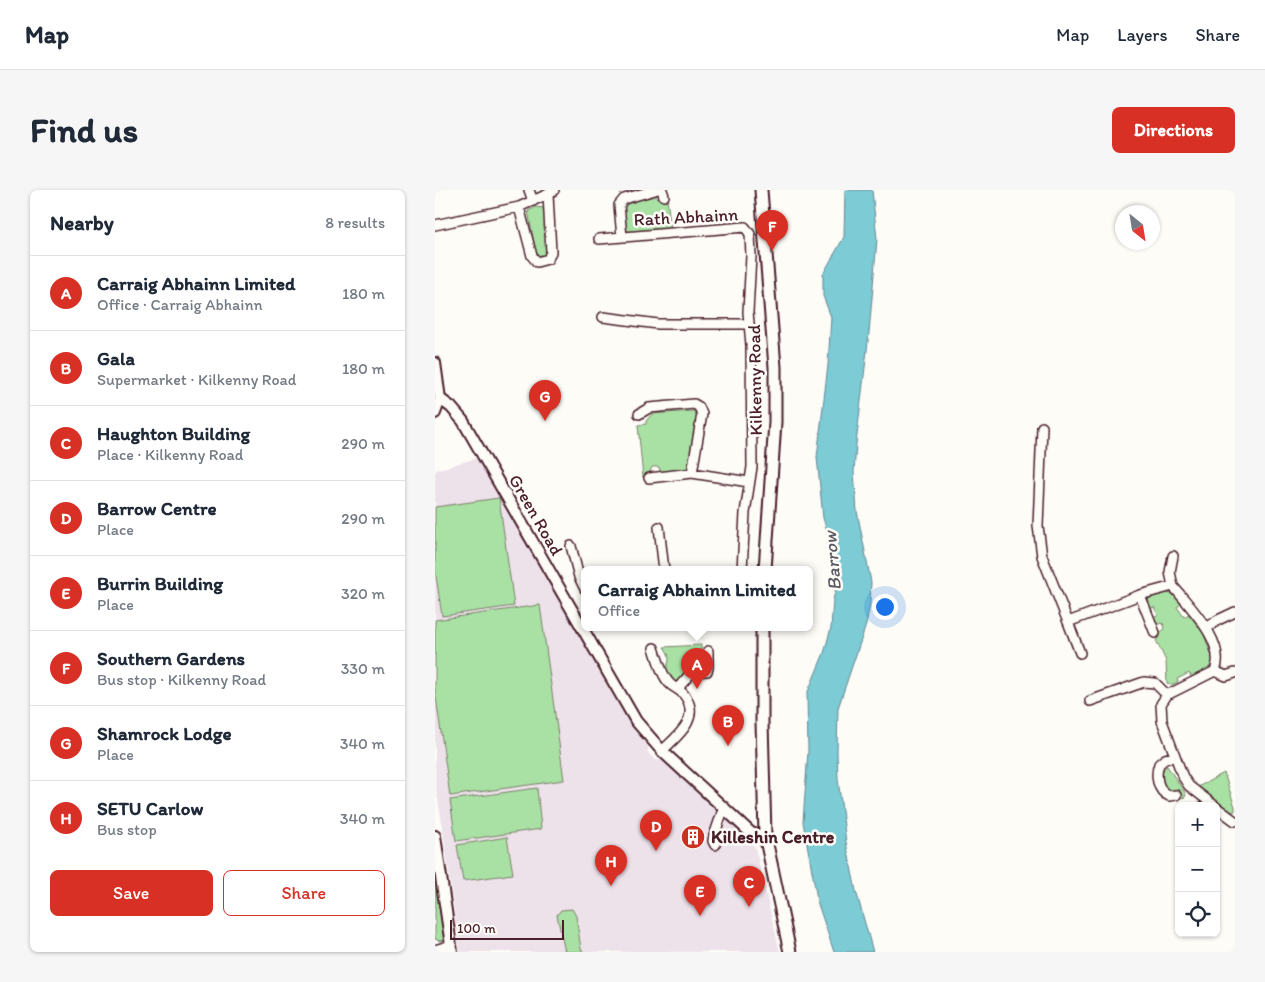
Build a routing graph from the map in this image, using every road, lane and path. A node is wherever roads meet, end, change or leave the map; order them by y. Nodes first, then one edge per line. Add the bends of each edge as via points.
1 (529, 190) edge
2 (655, 190) edge
3 (761, 190) edge
4 (551, 192) edge
5 (533, 201) junction
6 (519, 207) junction
7 (435, 224) edge
8 (622, 237) junction
9 (599, 239) dead end
10 (603, 318) dead end
11 (749, 324) junction
12 (435, 364) edge
13 (440, 400) junction
14 (435, 413) edge
15 (639, 414) dead end
16 (1043, 427) dead end
17 (692, 473) junction
18 (649, 478) dead end
19 (749, 482) junction
20 (659, 527) dead end
21 (571, 546) dead end
22 (1173, 556) dead end
23 (664, 566) edge
24 (742, 566) edge
25 (765, 566) edge
26 (581, 581) edge
27 (1173, 586) junction
28 (1140, 596) junction
29 (1235, 612) edge
30 (1068, 622) junction
31 (581, 624) edge
32 (1207, 628) junction
33 (585, 631) edge
34 (762, 631) edge
35 (1155, 633) dead end
36 (654, 648) dead end
37 (708, 651) dead end
38 (1080, 653) dead end
39 (1215, 671) junction
40 (1235, 673) edge
41 (678, 688) junction
42 (1167, 695) junction
43 (1090, 701) dead end
44 (662, 750) junction
45 (1175, 756) junction
46 (1175, 795) dead end
47 (1210, 802) edge
48 (724, 807) junction
49 (1220, 810) edge
50 (1235, 821) edge
51 (765, 835) junction
52 (435, 836) edge
53 (715, 845) dead end
54 (451, 949) edge
55 (435, 950) edge
56 (791, 952) edge

1 - 5 street
2 - 8 street, Rath Abhainn via 624,199 619,205
3 - 25 main road, Kilkenny Road via 775,367 775,422
4 - 5 street
4 - 6 street via 551,252 548,259 537,262 532,256
5 - 6 street
6 - 7 street
8 - 9 street, Rath Abhainn
8 - 11 street, Rath Abhainn via 745,227 750,234 751,256
10 - 11 street via 658,324
11 - 19 street via 752,467
12 - 13 street
13 - 14 street
13 - 31 street, Green Road via 463,421
15 - 17 street via 649,408 694,404 699,407 702,414
16 - 30 street via 1038,526 1042,556
17 - 18 street
17 - 19 street
19 - 24 street
20 - 23 street
21 - 26 street
22 - 27 street via 1170,572
27 - 28 street
27 - 32 street
28 - 30 street
28 - 35 street
29 - 32 street
30 - 38 street
32 - 39 street via 1218,658
33 - 44 street, Green Road via 636,721
34 - 51 main road
36 - 41 street via 663,675 670,685
37 - 41 street via 707,671 692,672
39 - 40 street via 1226,676
39 - 42 street
41 - 44 street via 689,704 689,723
42 - 43 street via 1155,683 1145,682
42 - 45 street via 1161,704 1162,721
44 - 48 street, Green Road
45 - 46 street via 1159,764 1157,776 1162,792
45 - 47 street via 1189,786
48 - 51 street, Green Road via 751,833
48 - 53 street via 714,836
49 - 50 street
51 - 56 main road
52 - 54 street
54 - 55 street

